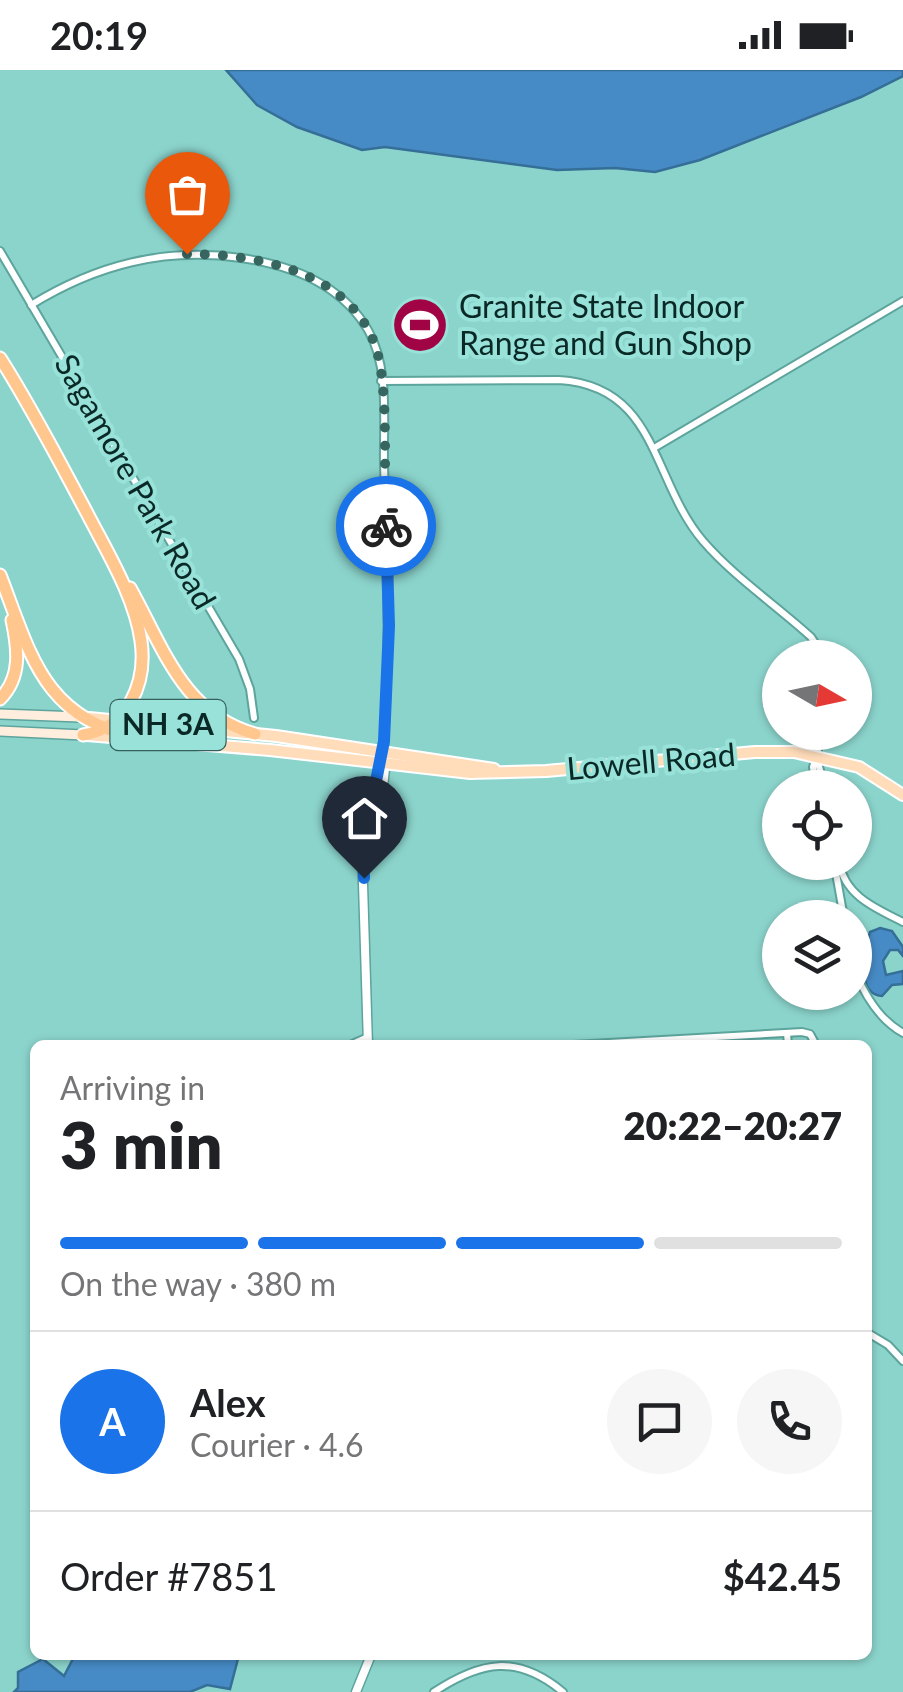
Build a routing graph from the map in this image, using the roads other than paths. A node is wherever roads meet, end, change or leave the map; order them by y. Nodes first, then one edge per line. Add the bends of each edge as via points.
1 (0, 252) edge
2 (903, 301) edge
3 (31, 305) junction
4 (0, 358) edge
5 (381, 381) junction
6 (654, 448) junction
7 (95, 529) junction
8 (0, 576) edge
9 (813, 640) edge
10 (0, 699) edge
11 (0, 714) edge
12 (80, 718) junction
13 (254, 718) dead end
14 (117, 720) junction
15 (104, 730) junction
16 (0, 731) edge
17 (255, 734) junction
18 (83, 735) junction
19 (141, 740) junction
20 (383, 749) junction
21 (817, 750) edge
22 (815, 755) junction
23 (382, 764) junction
24 (813, 770) edge
25 (820, 770) edge
26 (510, 772) junction
27 (903, 795) edge
28 (838, 880) edge
29 (845, 880) edge
30 (852, 892) junction
31 (839, 894) junction
32 (840, 900) edge
33 (903, 922) edge
34 (872, 1001) edge
35 (787, 1032) junction
36 (903, 1033) edge
37 (368, 1040) edge
38 (726, 1040) edge
39 (788, 1040) edge
40 (812, 1040) edge
41 (872, 1335) edge
42 (903, 1361) edge
43 (368, 1660) edge
44 (356, 1692) edge
45 (434, 1692) edge
46 (563, 1692) edge

1 - 3 street, Sagamore Park Road
2 - 6 street
3 - 5 street via 86,275 143,258 202,254 254,260 303,274 340,296 371,337
3 - 13 street, Sagamore Park Road via 241,664
4 - 7 highway
5 - 6 street via 588,384 626,405
5 - 20 street via 389,589
6 - 9 street via 701,538
7 - 14 highway via 141,641 138,687
7 - 17 highway via 189,694 220,719
8 - 10 highway via 17,666
8 - 12 highway via 40,673
11 - 12 main road, Lowell Road / NH 3A
12 - 14 main road, Lowell Road / NH 3A
12 - 15 highway
14 - 15 highway
14 - 17 main road, Lowell Road / NH 3A
15 - 18 highway
15 - 19 highway
16 - 18 main road, Lowell Road / NH 3A
17 - 20 main road, Lowell Road / NH 3A
18 - 19 main road, Lowell Road / NH 3A
19 - 23 main road, Lowell Road / NH 3A
20 - 23 street
20 - 26 main road, Lowell Road / NH 3A
21 - 22 street
22 - 24 street
22 - 25 street
22 - 26 main road, Lowell Road / NH 3A via 756,752
22 - 27 main road, Lowell Road / NH 3A via 859,768
23 - 26 main road, Lowell Road / NH 3A
23 - 37 street via 363,846
28 - 31 street
29 - 30 street
30 - 31 street
30 - 33 street
31 - 32 street
34 - 36 street
35 - 38 street
35 - 39 street
35 - 40 street via 806,1032
41 - 42 street
43 - 44 street
45 - 46 street via 469,1671 498,1666 531,1672

